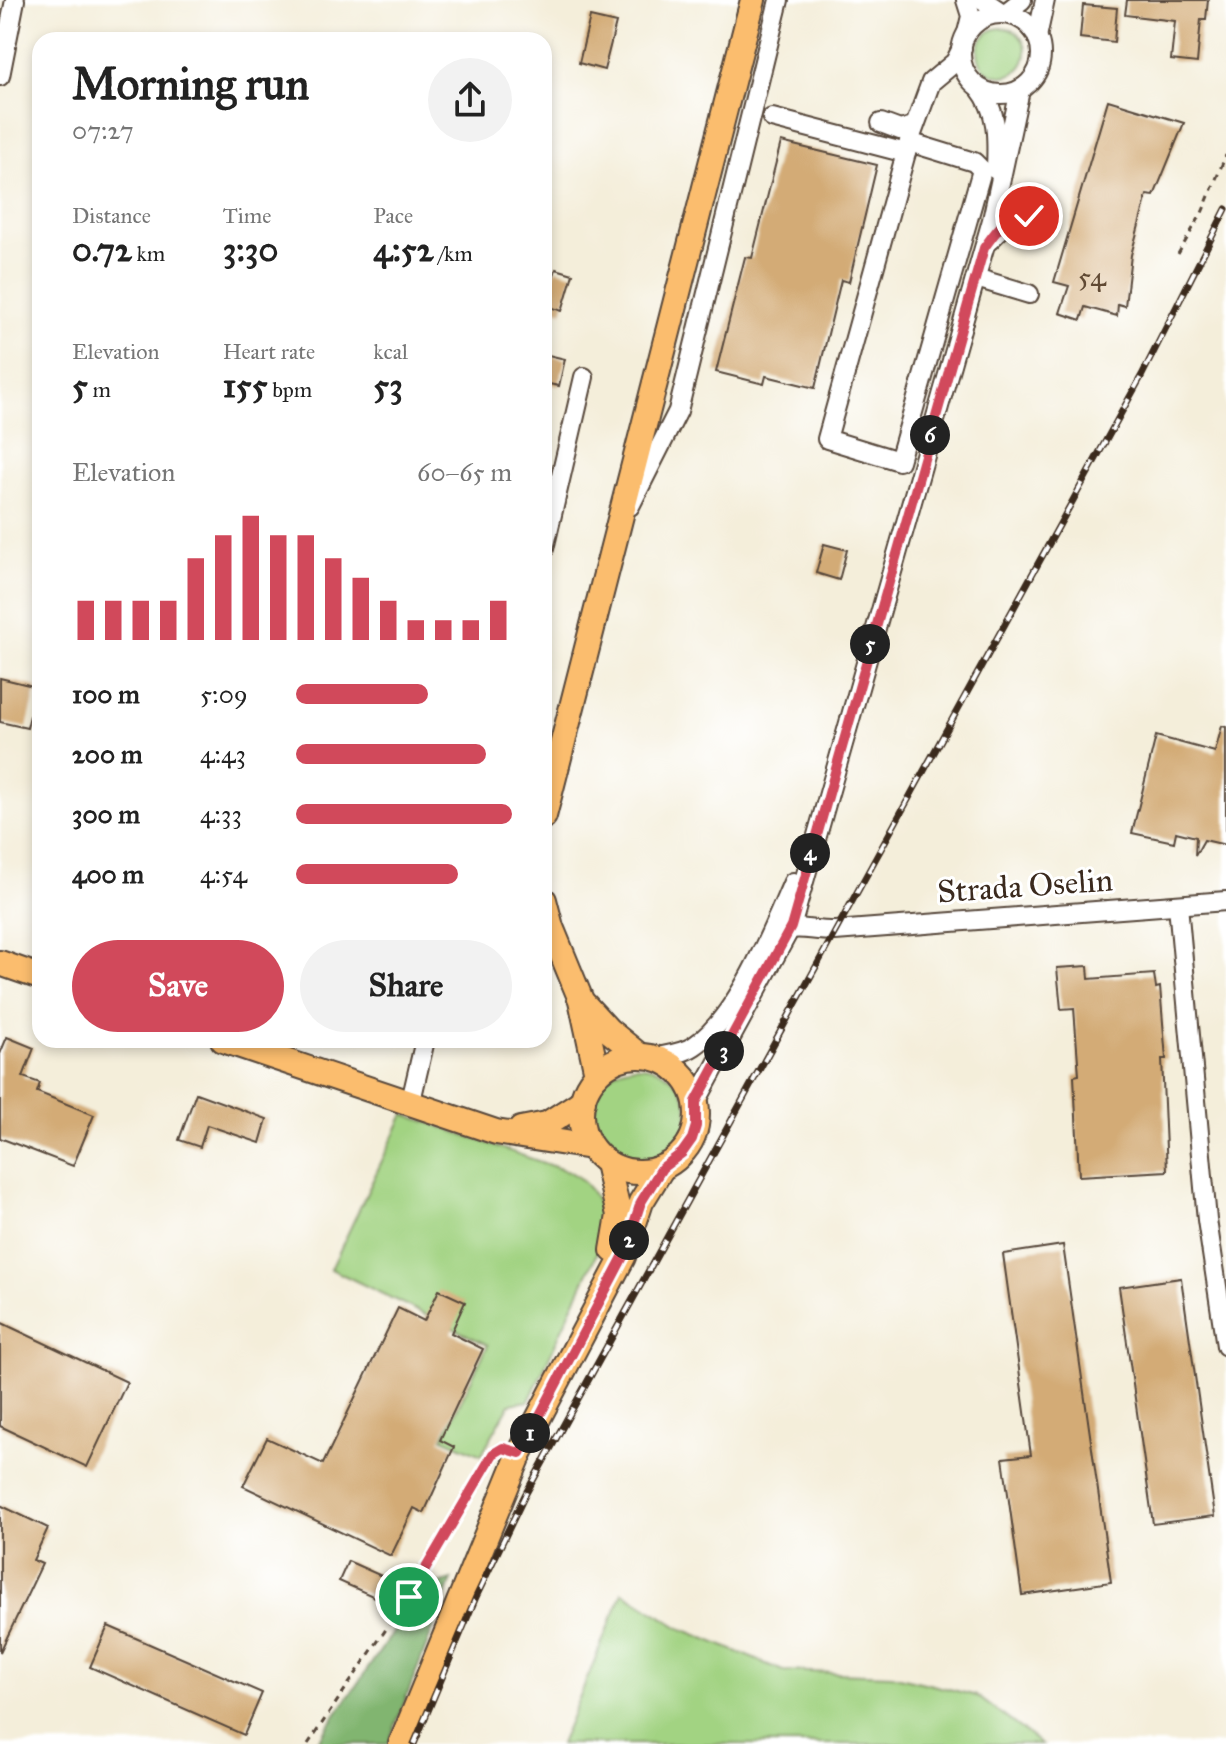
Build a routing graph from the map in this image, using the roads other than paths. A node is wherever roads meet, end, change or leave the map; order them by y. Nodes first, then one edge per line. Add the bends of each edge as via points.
1 (15, 0) edge
2 (753, 0) edge
3 (779, 0) edge
4 (966, 0) edge
5 (983, 0) edge
6 (1022, 0) edge
7 (1045, 0) edge
8 (1004, 14) junction
9 (1037, 37) junction
10 (964, 40) junction
11 (0, 76) edge
12 (975, 84) junction
13 (1020, 90) junction
14 (922, 101) junction
15 (772, 118) dead end
16 (881, 123) dead end
17 (910, 140) junction
18 (1005, 166) junction
19 (992, 220) junction
20 (984, 248) junction
21 (976, 278) junction
22 (1029, 294) dead end
23 (584, 377) dead end
24 (552, 515) edge
25 (617, 534) junction
26 (552, 785) edge
27 (814, 836) junction
28 (1226, 901) edge
29 (1178, 905) junction
30 (791, 927) junction
31 (552, 929) edge
32 (829, 931) junction
33 (762, 953) junction
34 (0, 963) edge
35 (32, 974) edge
36 (581, 1000) junction
37 (246, 1048) edge
38 (423, 1048) edge
39 (646, 1057) junction
40 (714, 1069) junction
41 (597, 1074) junction
42 (583, 1101) junction
43 (696, 1102) junction
44 (410, 1105) junction
45 (459, 1121) junction
46 (599, 1155) junction
47 (662, 1168) junction
48 (604, 1291) junction
49 (1226, 1346) edge
50 (401, 1744) edge

1 - 11 street
2 - 25 main road
3 - 25 street via 678,411
4 - 10 street via 971,16
5 - 8 street
6 - 8 street
7 - 9 street
8 - 9 street via 1027,24
8 - 10 street via 987,17
9 - 13 street via 1038,69
10 - 12 street via 964,69
10 - 14 street via 955,62 931,82
12 - 13 street via 995,94
12 - 14 street via 948,82
12 - 19 street via 991,102 995,117
13 - 18 street
14 - 17 street
15 - 17 street
16 - 17 street
17 - 17 street via 827,439 899,461 982,170 974,162
18 - 19 street
18 - 20 street via 1007,192 1029,216 1006,221
19 - 20 street
20 - 21 street
21 - 22 street
21 - 27 street
23 - 24 street
25 - 26 main road
27 - 30 street
27 - 32 street via 804,899 811,915
27 - 33 street
28 - 29 street, Strada Oselin
29 - 32 street, Strada Oselin
29 - 49 street via 1207,1220
30 - 32 street
30 - 33 street
30 - 40 street
31 - 36 main road
32 - 40 street via 810,936 790,952 742,1042
33 - 39 street via 740,991 697,1044
34 - 35 main road
36 - 39 main road via 616,1038
36 - 41 main road
37 - 44 main road
38 - 44 street
39 - 41 main road via 613,1063
39 - 43 main road via 682,1076
40 - 43 street
41 - 42 main road
42 - 45 main road via 534,1128
42 - 46 main road via 582,1127
43 - 47 main road via 692,1139
44 - 45 main road
45 - 46 main road
46 - 47 main road via 631,1172
46 - 48 main road via 619,1215
47 - 48 main road via 641,1202 623,1257
48 - 50 main road via 520,1453

